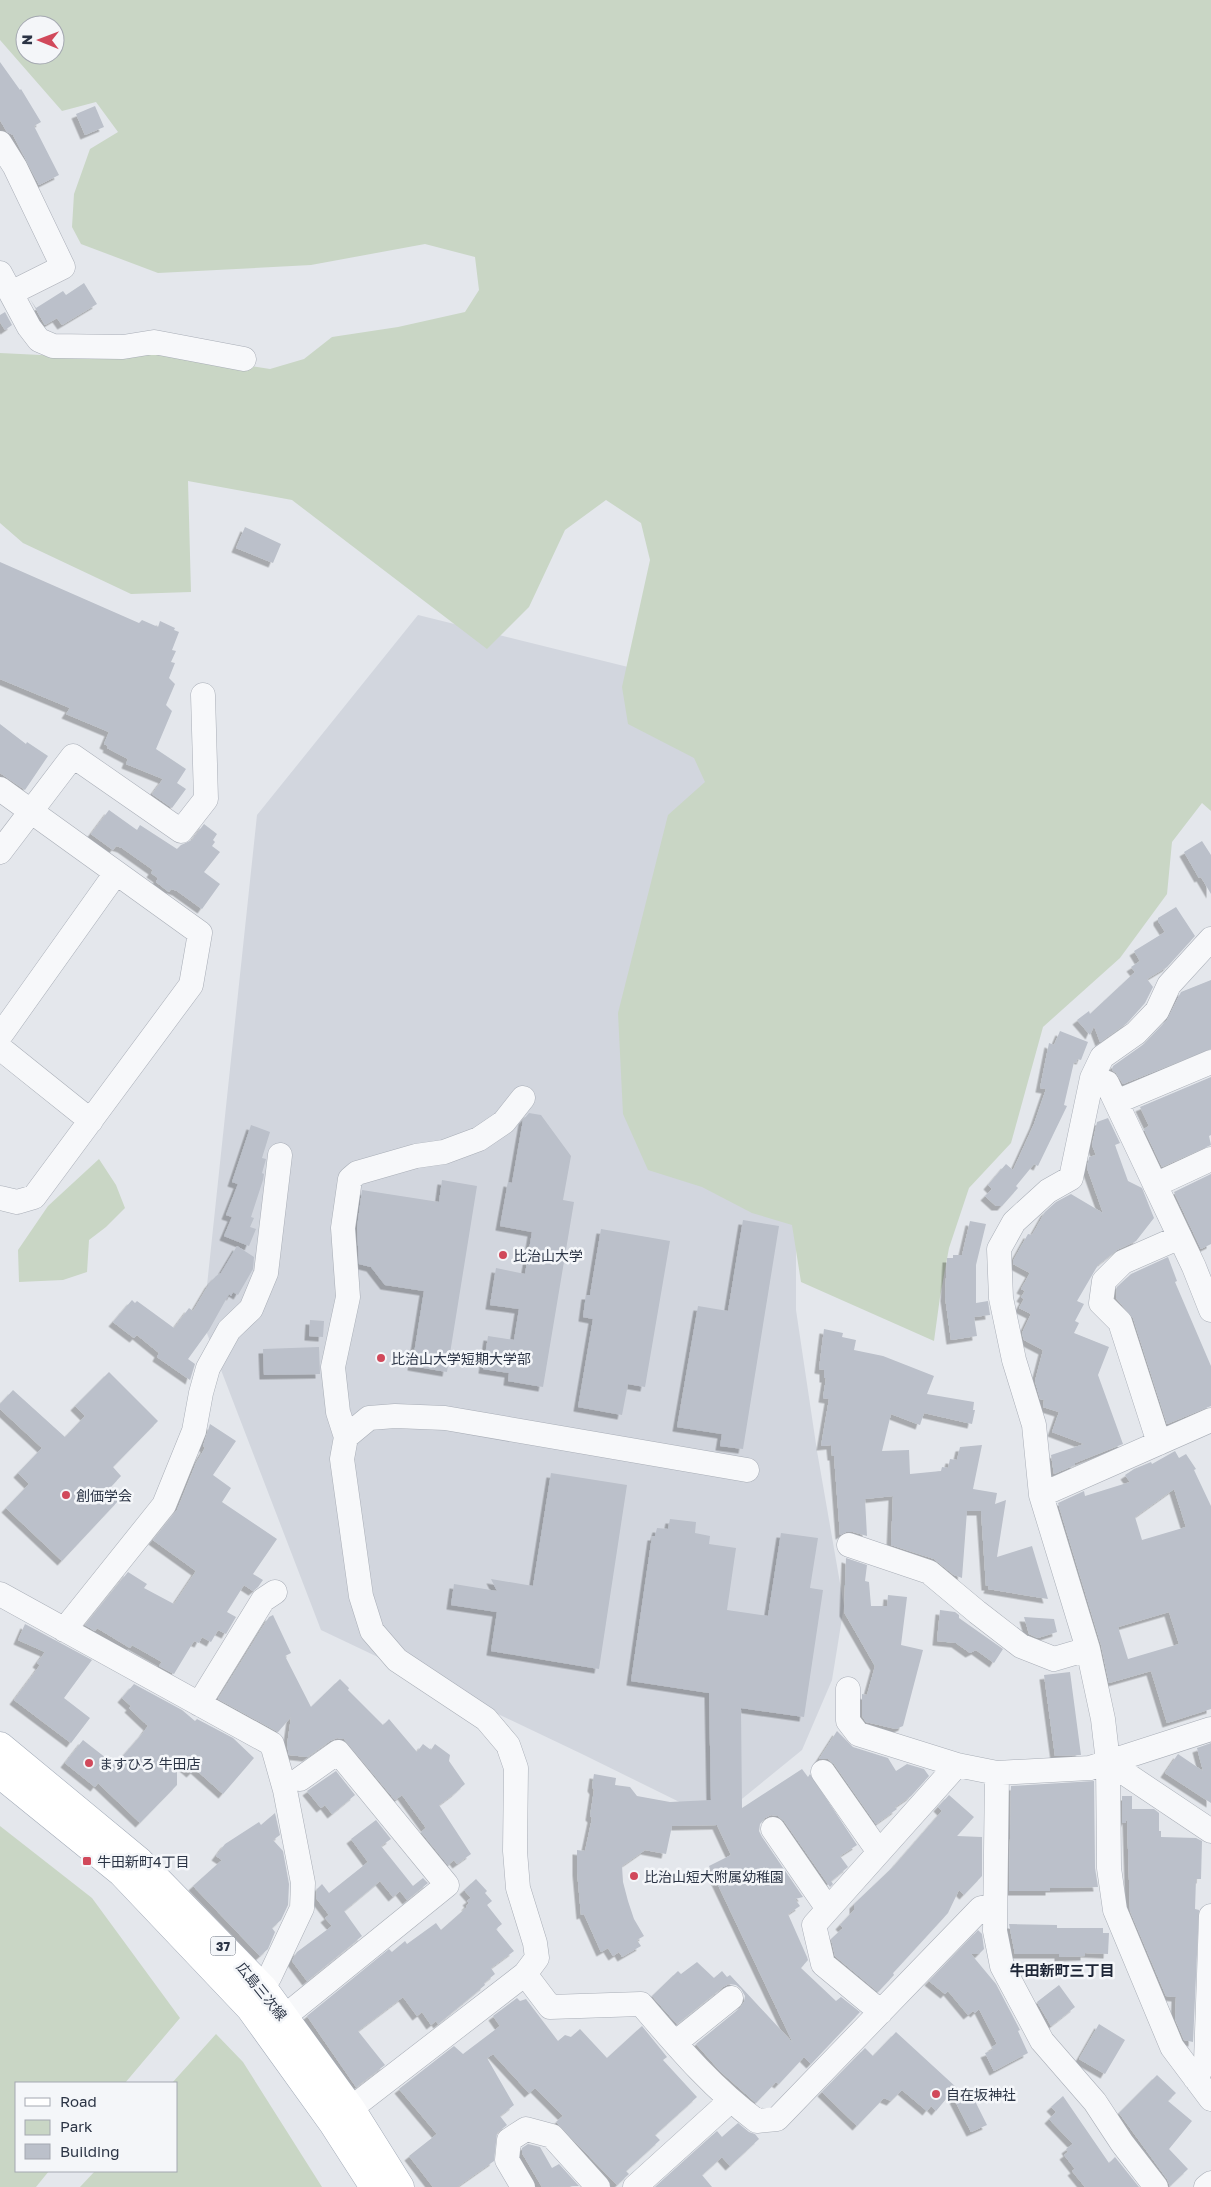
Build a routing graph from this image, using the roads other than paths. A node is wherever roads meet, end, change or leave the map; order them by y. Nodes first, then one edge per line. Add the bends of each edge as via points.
1 (0, 143) edge
2 (6, 283) edge
3 (244, 360) dead end
4 (203, 695) dead end
5 (0, 789) edge
6 (31, 811) junction
7 (0, 852) edge
8 (116, 873) junction
9 (1211, 939) edge
10 (0, 1036) edge
11 (0, 1048) edge
12 (1211, 1062) edge
13 (1092, 1078) junction
14 (523, 1098) dead end
15 (1116, 1102) junction
16 (90, 1121) junction
17 (280, 1155) dead end
18 (1211, 1160) edge
19 (1155, 1185) junction
20 (0, 1198) edge
21 (1180, 1237) junction
22 (1203, 1263) edge
23 (1211, 1310) edge
24 (1211, 1420) edge
25 (346, 1437) junction
26 (1159, 1443) junction
27 (747, 1470) dead end
28 (1041, 1495) junction
29 (848, 1545) dead end
30 (275, 1592) dead end
31 (0, 1594) edge
32 (64, 1630) junction
33 (1088, 1649) junction
34 (848, 1688) dead end
35 (199, 1704) junction
36 (1211, 1729) edge
37 (0, 1746) edge
38 (1108, 1762) junction
39 (957, 1764) junction
40 (824, 1772) dead end
41 (997, 1773) junction
42 (0, 1774) edge
43 (300, 1779) dead end
44 (772, 1829) dead end
45 (1211, 1831) edge
46 (879, 1852) junction
47 (994, 1906) junction
48 (828, 1909) junction
49 (1211, 1916) edge
50 (525, 1974) junction
51 (257, 1998) junction
52 (731, 1998) dead end
53 (881, 2012) junction
54 (284, 2017) junction
55 (674, 2043) junction
56 (1195, 2078) junction
57 (1211, 2099) edge
58 (730, 2101) junction
59 (342, 2116) junction
60 (1211, 2183) edge
61 (374, 2187) edge
62 (400, 2187) edge
63 (524, 2187) edge
64 (598, 2187) edge
65 (636, 2187) edge
66 (1156, 2187) edge
67 (1206, 2187) edge

1 - 2 street via 15,167 63,267
2 - 3 street via 29,328 39,340 53,346 123,347 154,342
4 - 6 street via 206,799 180,831 74,756
5 - 6 street
6 - 7 street
6 - 8 street
8 - 10 street
8 - 16 street via 200,933 191,985
9 - 13 street via 1169,985 1158,1011 1136,1033 1102,1057
11 - 16 street
12 - 15 street
13 - 15 street via 1107,1083
13 - 28 street via 1071,1178 1048,1191 1014,1222 999,1249 1001,1298 1014,1360 1034,1425
14 - 25 street via 504,1122 479,1140 444,1152 416,1156 350,1179 342,1228 348,1297 333,1367 338,1412
15 - 19 street
16 - 20 street via 34,1196 17,1202
17 - 32 street via 266,1273 251,1309 229,1330 208,1368 194,1431 164,1505
18 - 19 street
19 - 21 street
21 - 22 street
21 - 26 street via 1123,1262 1104,1281 1101,1303 1120,1322
22 - 23 street
24 - 26 street
25 - 27 street via 369,1418 445,1418
25 - 50 street via 342,1459 361,1596 372,1631 397,1660 486,1719 508,1745 516,1768 518,1888 537,1958
26 - 28 street
28 - 33 street
29 - 33 street via 929,1572 1021,1646 1054,1659
30 - 35 street via 262,1600
31 - 32 street
32 - 35 street
33 - 38 street via 1103,1719
34 - 39 street via 848,1722 858,1734
35 - 51 street via 272,1744 285,1790 303,1883 302,1908
36 - 38 street
37 - 51 main road, 広島三次線 / 37 via 139,1861
38 - 41 street via 1090,1768
38 - 45 street
38 - 56 street via 1109,1868 1115,1910 1172,2047
39 - 41 street
39 - 46 street
40 - 46 street
41 - 47 street
42 - 51 main road, 広島三次線 / 37 via 122,1874
43 - 54 street via 338,1752 447,1885
44 - 48 street
46 - 48 street
47 - 53 street via 981,1908
47 - 66 street via 1002,1966 1042,2042 1095,2102
48 - 53 street via 814,1925 823,1964
49 - 56 street via 1206,2062
50 - 55 street via 550,2007 641,2004
50 - 59 street
51 - 54 main road, 広島三次線 / 37
51 - 59 main road, 広島三次線 / 37
52 - 55 street
53 - 58 street via 777,2119 757,2121
54 - 59 main road, 広島三次線 / 37
55 - 58 street
56 - 57 street
58 - 65 street
59 - 61 main road, 広島三次線 / 37
59 - 62 main road, 広島三次線 / 37
60 - 67 street
63 - 64 street via 507,2160 509,2140 526,2129 552,2136

